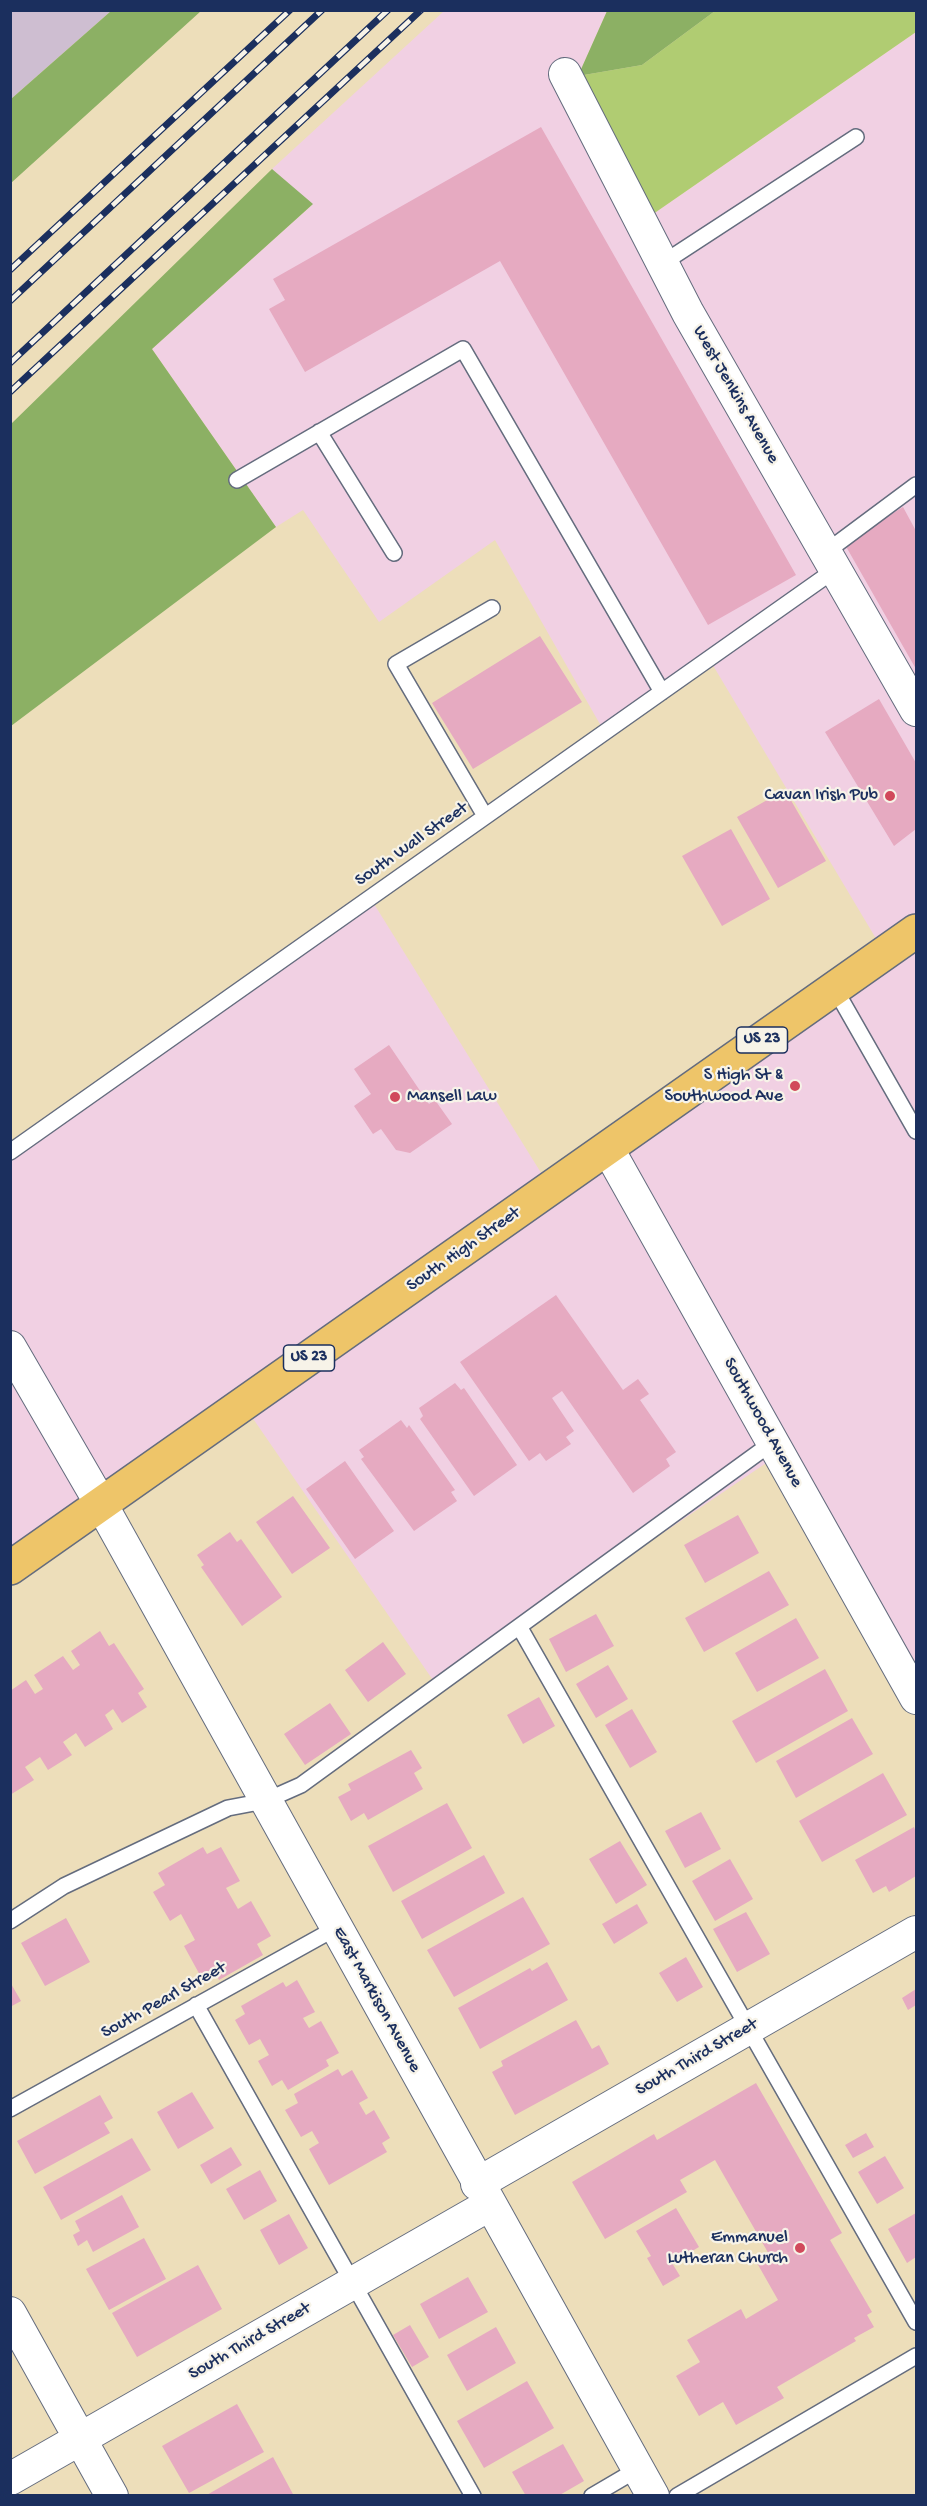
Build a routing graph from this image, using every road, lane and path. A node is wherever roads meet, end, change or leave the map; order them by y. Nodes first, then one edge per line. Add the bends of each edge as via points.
1 (565, 74) dead end
2 (856, 137) dead end
3 (663, 262) junction
4 (319, 432) junction
5 (237, 480) dead end
6 (916, 485) edge
7 (394, 553) dead end
8 (831, 560) junction
9 (492, 609) dead end
10 (662, 692) junction
11 (916, 710) edge
12 (485, 816) junction
13 (916, 931) edge
14 (835, 989) junction
15 (916, 1131) edge
16 (608, 1149) junction
17 (10, 1152) edge
18 (10, 1347) edge
19 (773, 1442) junction
20 (101, 1504) junction
21 (10, 1568) edge
22 (520, 1628) junction
23 (916, 1698) edge
24 (265, 1801) junction
25 (10, 1921) edge
26 (336, 1928) junction
27 (916, 1932) edge
28 (196, 2005) junction
29 (749, 2028) junction
30 (10, 2109) edge
31 (483, 2194) junction
32 (352, 2284) junction
33 (10, 2313) edge
34 (916, 2322) edge
35 (916, 2356) edge
36 (81, 2439) junction
37 (10, 2479) edge
38 (646, 2482) edge
39 (112, 2496) edge
40 (473, 2496) edge
41 (592, 2496) edge
42 (677, 2496) edge

1 - 3 street, West Jenkins Avenue
2 - 3 lane
3 - 8 street, West Jenkins Avenue via 688,313
4 - 5 lane
4 - 7 lane
4 - 10 lane via 463,349
6 - 8 lane, South Wall Street
8 - 10 lane, South Wall Street
8 - 11 street, West Jenkins Avenue
9 - 12 lane via 396,664
10 - 12 lane, South Wall Street
12 - 17 lane, South Wall Street
13 - 14 main road, South High Street / US 23
14 - 15 lane
14 - 16 main road, South High Street / US 23
16 - 19 street, Southwood Avenue
16 - 20 main road, South High Street / US 23
18 - 20 street, East Markison Avenue
19 - 22 lane
19 - 23 street, Southwood Avenue
20 - 21 main road, South High Street / US 23
20 - 24 street, East Markison Avenue
22 - 24 lane via 301,1785
22 - 29 lane
24 - 25 lane via 228,1808 64,1886
24 - 26 street, East Markison Avenue
26 - 28 lane, South Pearl Street
26 - 31 street, East Markison Avenue
27 - 29 street, South Third Street
28 - 30 lane, South Pearl Street
28 - 32 lane
29 - 31 street, South Third Street
29 - 34 lane
31 - 32 street, South Third Street
31 - 38 street, East Markison Avenue
32 - 36 street, South Third Street
32 - 40 lane
33 - 36 street
35 - 42 lane
36 - 37 street, South Third Street
36 - 39 street
38 - 41 lane

